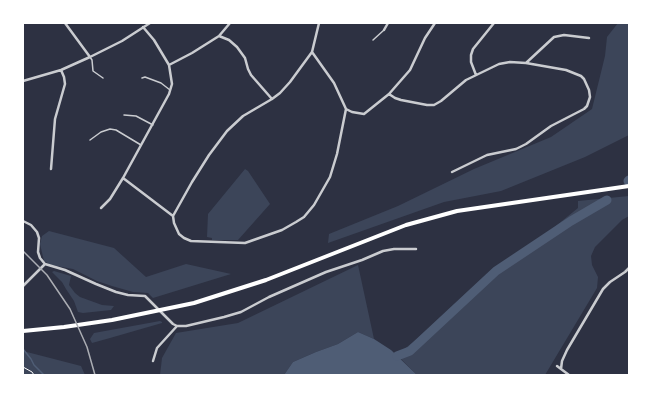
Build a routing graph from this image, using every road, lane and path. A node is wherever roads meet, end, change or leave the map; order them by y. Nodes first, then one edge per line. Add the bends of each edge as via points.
1 (65, 23) edge
2 (150, 23) edge
3 (230, 23) edge
4 (319, 23) edge
5 (388, 23) edge
6 (435, 23) edge
7 (494, 23) edge
8 (141, 24) edge
9 (143, 28) junction
10 (384, 30) joint
11 (220, 36) junction
12 (590, 38) dead end
13 (374, 40) dead end
14 (312, 52) junction
15 (90, 56) junction
16 (526, 63) junction
17 (170, 65) junction
18 (61, 70) junction
19 (476, 75) junction
20 (103, 78) dead end
21 (142, 78) dead end
22 (23, 81) edge
23 (170, 90) junction
24 (389, 94) junction
25 (272, 100) junction
26 (346, 108) junction
27 (124, 115) dead end
28 (153, 125) junction
29 (90, 140) dead end
30 (141, 145) junction
31 (51, 169) dead end
32 (452, 172) dead end
33 (123, 178) junction
34 (629, 186) edge
35 (101, 208) dead end
36 (173, 216) junction
37 (23, 221) edge
38 (416, 249) dead end
39 (45, 264) junction
40 (629, 268) edge
41 (23, 286) edge
42 (177, 326) junction
43 (23, 331) edge
44 (153, 361) dead end
45 (557, 366) dead end
46 (23, 367) edge
47 (561, 369) junction
48 (34, 375) edge
49 (569, 375) edge

1 - 15 street
2 - 9 street
3 - 11 street
4 - 14 street
5 - 10 street
6 - 24 street via 410,70
7 - 19 street via 471,55
8 - 9 lane
9 - 15 street
9 - 17 street
10 - 13 lane
11 - 17 street
11 - 25 street via 237,47 245,58 251,75
12 - 16 street via 564,35 554,37
14 - 25 street via 290,82
14 - 26 street via 334,83
15 - 18 street
15 - 20 lane via 94,72
16 - 19 street via 499,64
16 - 32 street via 566,70 581,76 590,90 587,106 516,149 487,156
17 - 23 street
18 - 22 street
18 - 31 street via 65,84 55,119
19 - 24 street via 434,105 401,100
21 - 23 lane via 161,83
23 - 28 street
24 - 26 street via 364,114
25 - 36 street via 243,116 227,131 192,182
26 - 36 street via 330,177 314,205 296,222 282,230 245,243 209,242 184,238 176,229
27 - 28 lane via 136,116
28 - 30 street
29 - 30 lane via 110,129
30 - 33 street
33 - 35 street
33 - 36 street
34 - 43 main road via 457,211 406,225 266,280 194,303 112,320
37 - 39 street via 38,232 38,252
38 - 42 street via 383,251 326,272 241,312
39 - 41 street
39 - 42 street via 116,292 141,295
40 - 47 street via 603,289 567,350
42 - 44 street via 158,348
45 - 47 street
46 - 48 path
47 - 49 street

